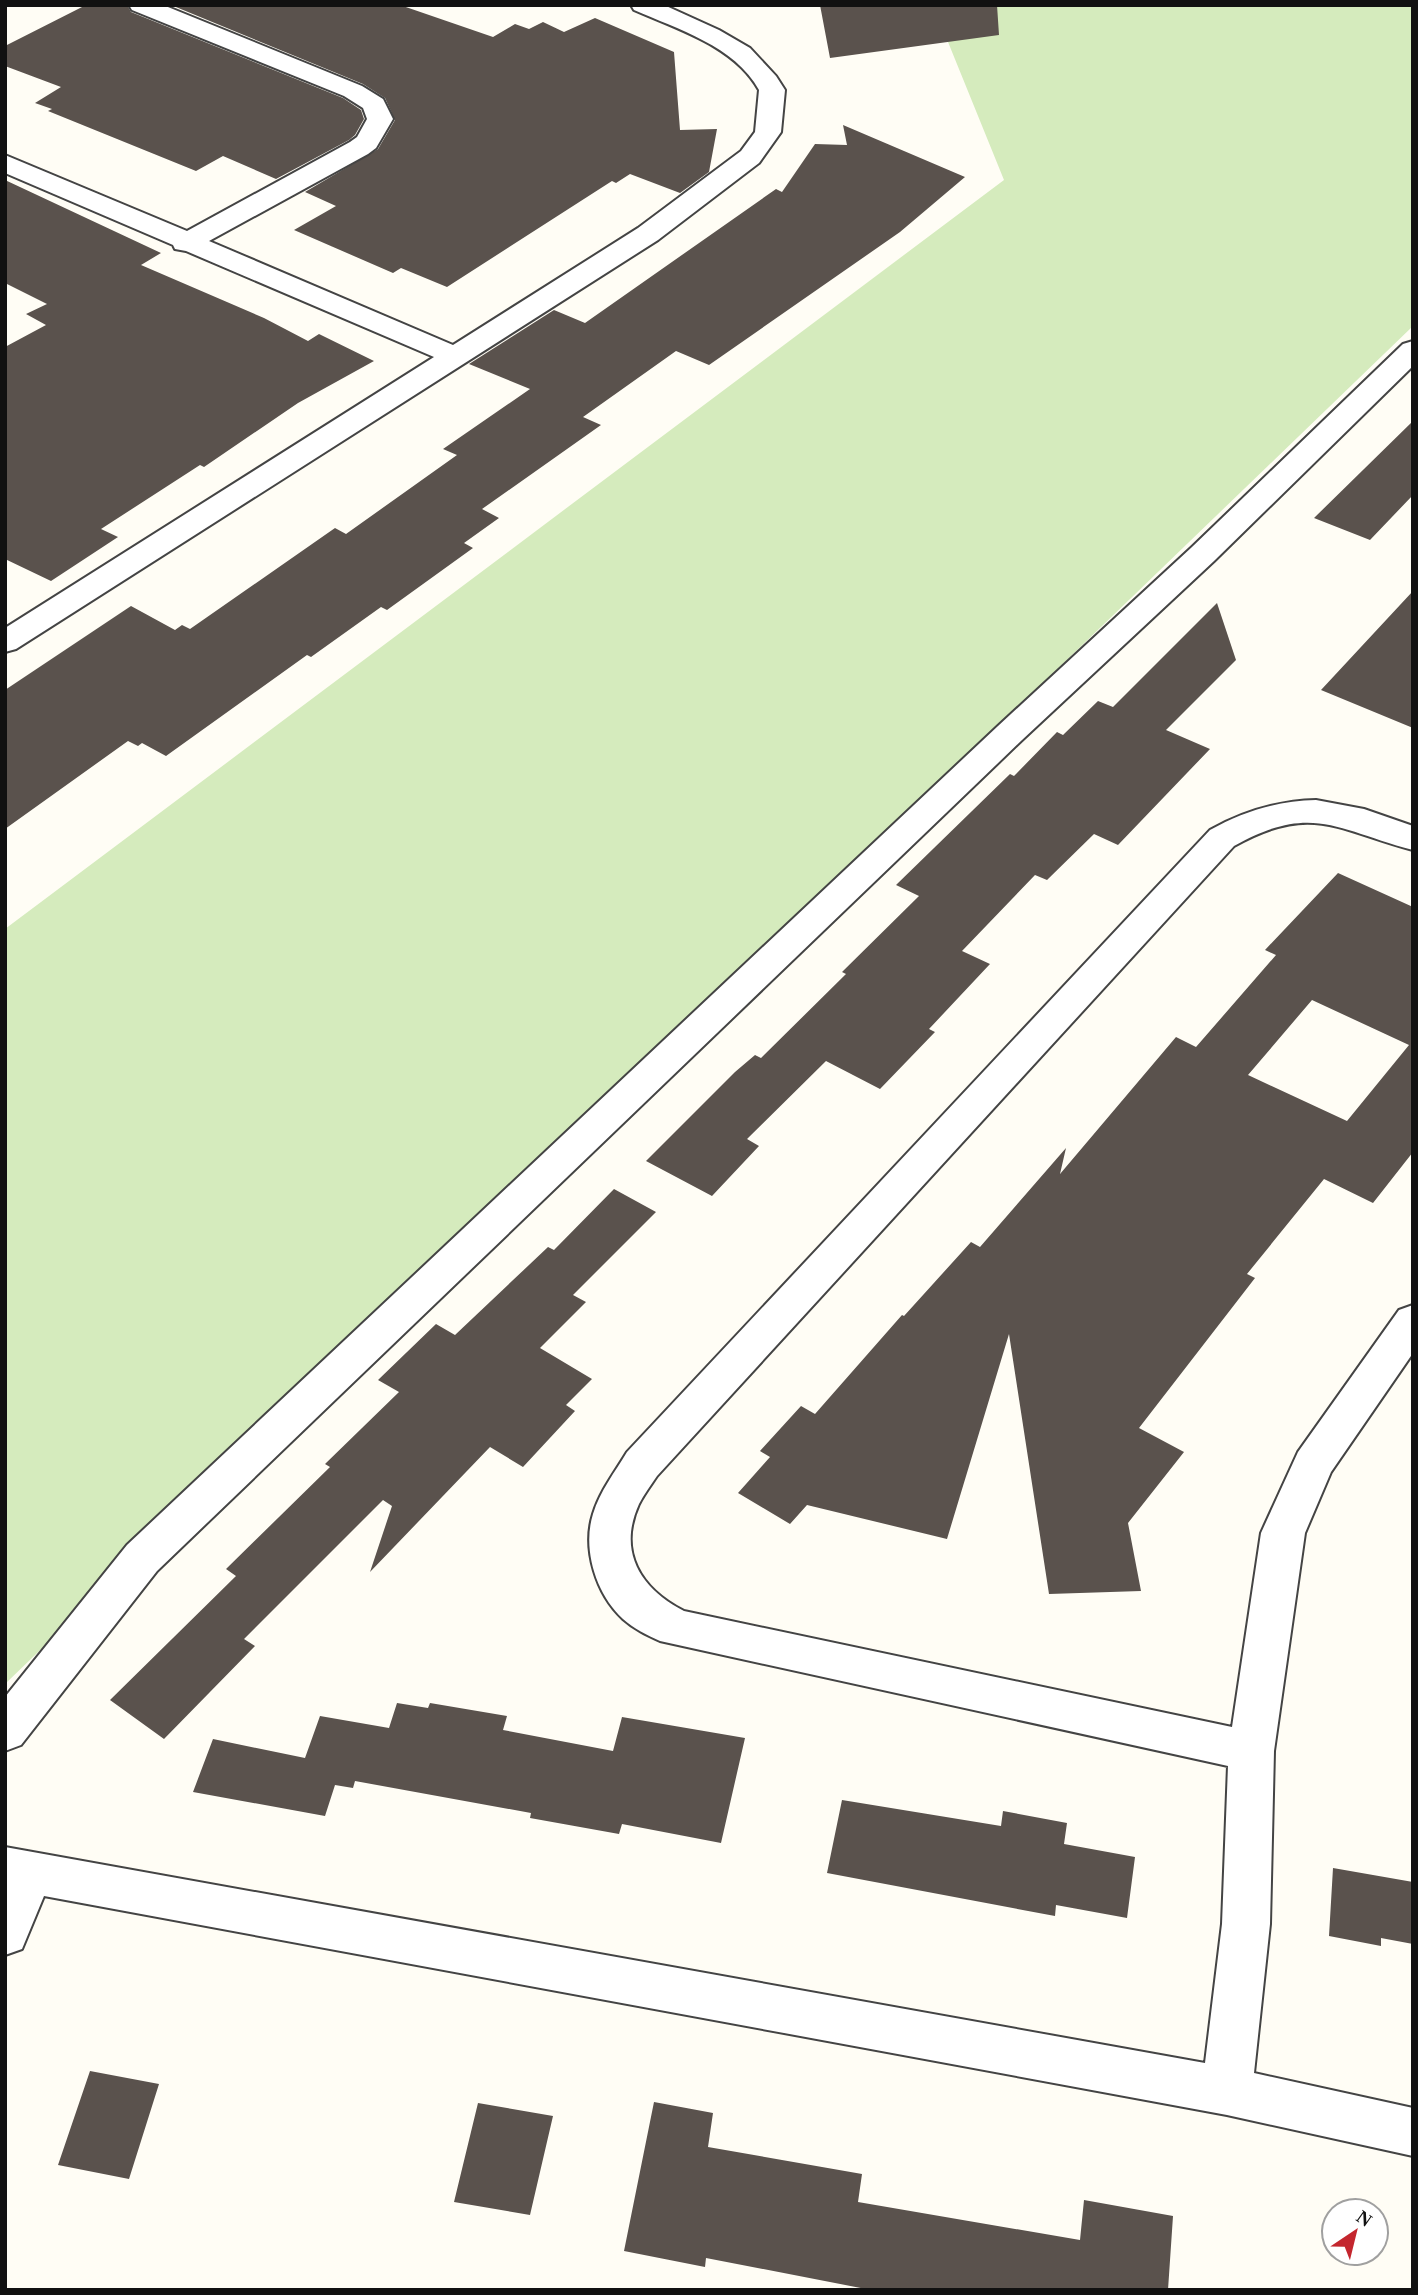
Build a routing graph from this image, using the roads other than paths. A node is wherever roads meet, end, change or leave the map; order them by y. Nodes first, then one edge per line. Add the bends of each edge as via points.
1 (141, 5) edge
2 (643, 5) edge
3 (5, 163) edge
4 (185, 243) junction
5 (1413, 350) edge
6 (457, 357) junction
7 (5, 642) edge
8 (1413, 839) edge
9 (1413, 1321) edge
10 (5, 1731) edge
11 (1251, 1751) junction
12 (18, 1871) edge
13 (5, 1933) edge
14 (1227, 2091) junction
15 (1413, 2132) edge

1 - 4 street via 353,91 374,104 380,119 359,148
2 - 6 street via 710,34 756,68 772,90 768,132 750,158 648,234
3 - 4 street
4 - 6 street
5 - 10 street via 142,1558
6 - 7 street
8 - 11 street via 1380,825 1314,811 1262,816 1222,838 642,1464 619,1501 611,1530 611,1559 620,1581 635,1603 676,1628
9 - 11 street via 1313,1464 1283,1532
11 - 14 street via 1246,1924
12 - 13 street
12 - 14 street
14 - 15 street

